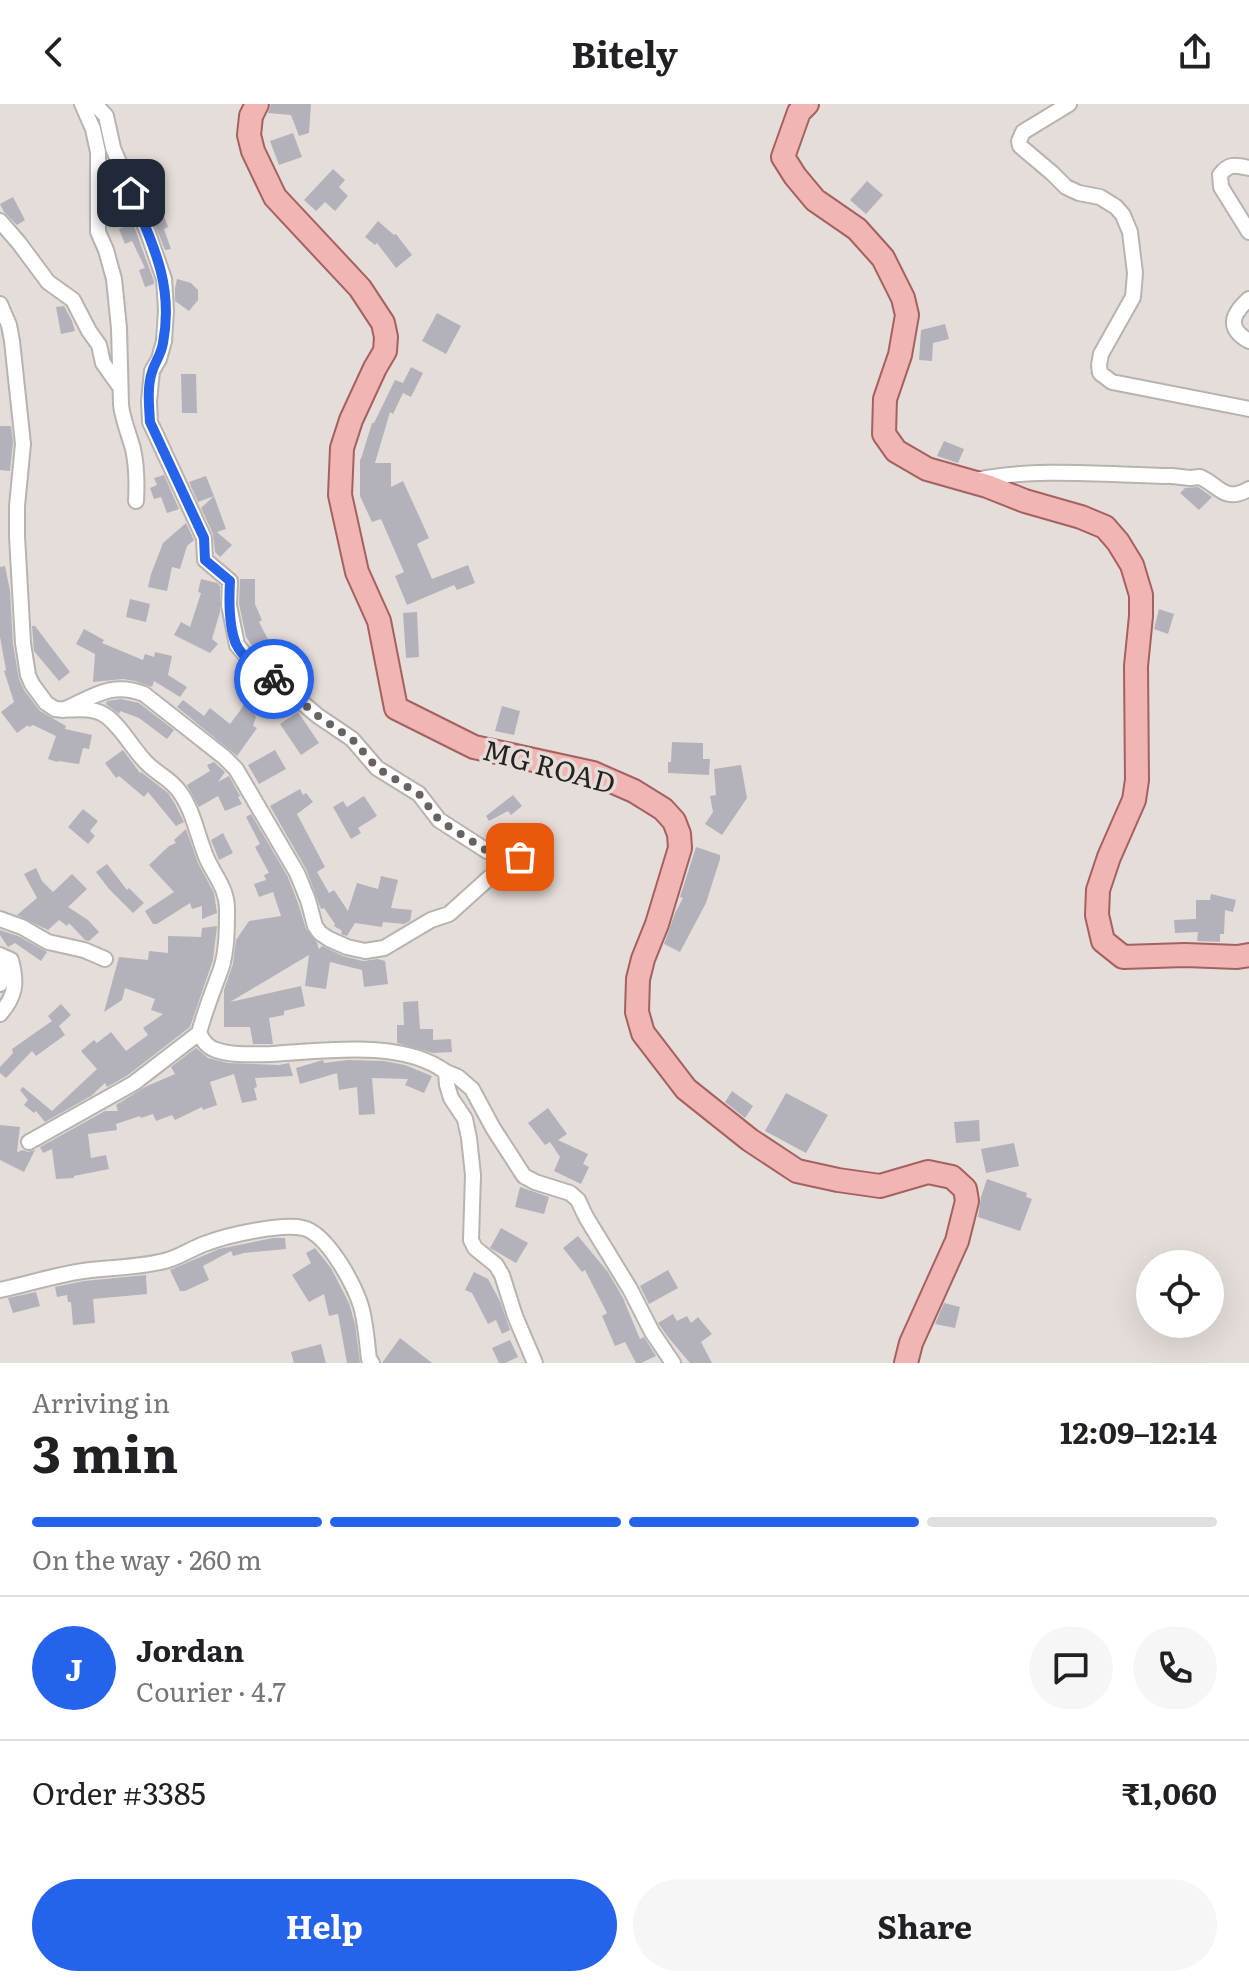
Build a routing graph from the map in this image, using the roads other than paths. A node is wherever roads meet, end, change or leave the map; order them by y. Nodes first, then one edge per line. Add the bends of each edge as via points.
1 (82, 104) edge
2 (95, 104) edge
3 (257, 104) edge
4 (807, 104) edge
5 (1069, 104) edge
6 (1249, 168) edge
7 (0, 221) edge
8 (1249, 232) edge
9 (1249, 299) edge
10 (0, 304) edge
11 (1249, 341) edge
12 (120, 387) junction
13 (1249, 409) edge
14 (966, 482) junction
15 (1249, 489) edge
16 (136, 501) dead end
17 (63, 710) junction
18 (0, 919) edge
19 (1249, 955) edge
20 (0, 957) edge
21 (105, 959) dead end
22 (0, 984) edge
23 (0, 1014) edge
24 (199, 1033) junction
25 (446, 1072) junction
26 (29, 1142) dead end
27 (0, 1290) edge
28 (372, 1363) edge
29 (535, 1363) edge
30 (673, 1363) edge
31 (906, 1363) edge

1 - 12 street via 98,152 98,232 114,279
2 - 17 street via 106,116 113,148 164,279 164,341 152,371 150,422 204,538 205,560 230,581 237,645 253,664 352,739 377,768 419,794 439,820 487,851 520,857 527,864 521,873 489,878 449,914 384,948 347,947 315,926 297,873 224,757 134,690 111,689
3 - 31 main road, MG ROAD via 249,135 275,197 360,288 383,323 385,351 342,448 340,495 357,572 379,621 396,708 474,747 593,773 634,791 674,821 680,848 643,959 637,1012 643,1033 686,1089 797,1171 880,1186 928,1172 952,1177 965,1189 957,1241
4 - 14 main road via 783,157 815,200 857,229 883,258 907,315 885,399 884,434 896,451
5 - 13 street via 1023,132 1019,141 1066,187 1116,207 1130,232 1133,297 1101,354 1100,373 1112,382
6 - 8 street via 1234,165 1220,175 1221,187
7 - 12 street via 48,282 73,300
9 - 11 street via 1234,321 1238,334
10 - 17 street via 12,341 23,444 17,536 25,659 39,695
12 - 16 street via 122,418 138,478
14 - 15 street via 1051,473 1200,477 1228,494
14 - 19 main road via 1105,527 1132,565 1141,595 1137,780 1098,890 1103,941 1123,957
17 - 24 street via 105,715 147,764 171,782 196,823 227,897 222,967
18 - 21 street via 48,942
20 - 22 street
20 - 23 street via 11,960 15,975 11,1002
24 - 25 street via 212,1049 225,1052 378,1050 428,1061
24 - 26 street via 134,1083
25 - 29 street via 469,1138 471,1240 502,1275
25 - 30 street via 472,1089 524,1176 578,1200
27 - 28 street via 82,1271 157,1263 234,1235 303,1228 328,1247 347,1274 362,1310

